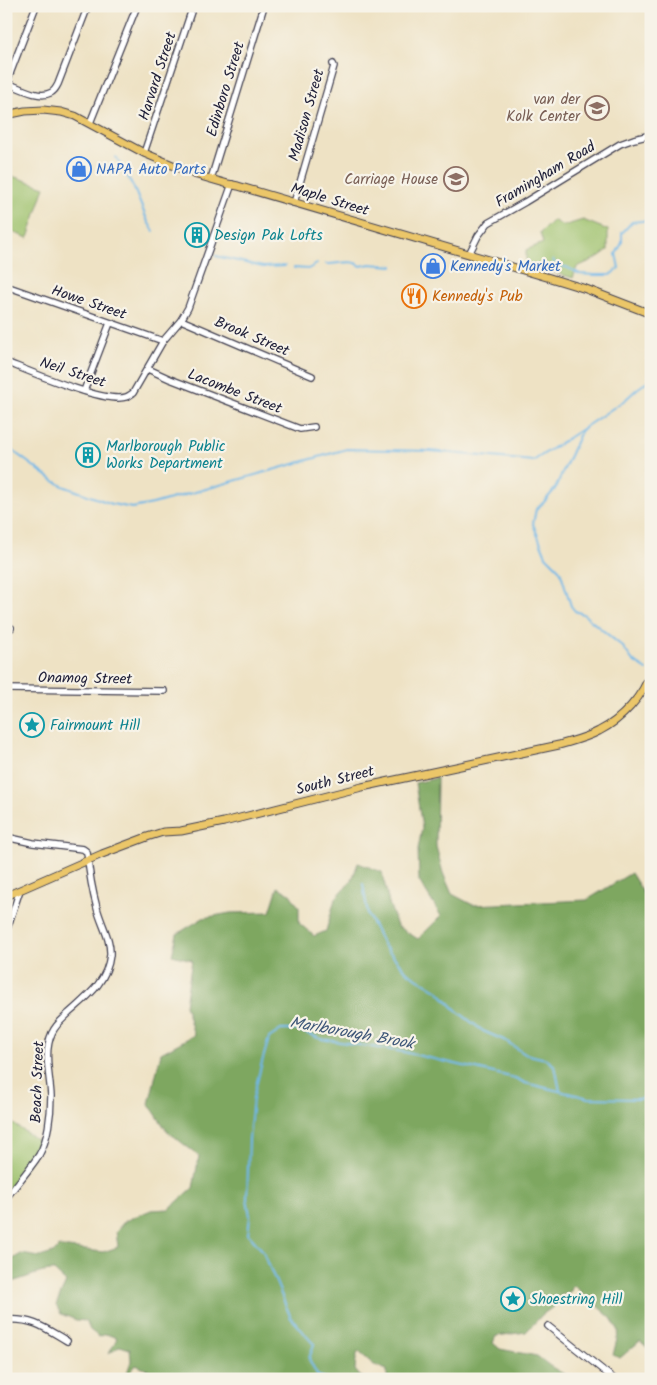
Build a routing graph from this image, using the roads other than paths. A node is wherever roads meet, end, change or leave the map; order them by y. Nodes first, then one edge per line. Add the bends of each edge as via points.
1 (36, 6) edge
2 (88, 6) edge
3 (138, 6) edge
4 (193, 6) edge
5 (264, 6) edge
6 (333, 64) dead end
7 (7, 83) edge
8 (6, 115) edge
9 (90, 123) junction
10 (651, 135) edge
11 (144, 153) junction
12 (211, 179) junction
13 (232, 184) junction
14 (294, 203) junction
15 (469, 254) junction
16 (6, 286) edge
17 (651, 314) edge
18 (181, 320) junction
19 (110, 322) junction
20 (163, 341) junction
21 (6, 362) edge
22 (148, 369) junction
23 (312, 376) dead end
24 (84, 390) junction
25 (314, 427) dead end
26 (651, 671) edge
27 (6, 689) edge
28 (164, 691) dead end
29 (6, 837) edge
30 (88, 860) junction
31 (20, 890) junction
32 (6, 896) edge
33 (6, 932) edge
34 (6, 1198) edge
35 (6, 1320) edge
36 (548, 1326) dead end
37 (67, 1341) dead end
38 (614, 1379) edge

1 - 7 street
2 - 7 street via 52,92 40,95
3 - 9 street
4 - 11 street, Harvard Street
5 - 12 street, Edinboro Street
6 - 14 street, Madison Street
8 - 9 main road, Maple Street via 56,111
9 - 11 main road, Maple Street
10 - 15 street, Framingham Road via 620,144 488,223
11 - 12 main road, Maple Street
12 - 13 main road, Maple Street
13 - 14 main road, Maple Street
13 - 18 street, Neil Street via 203,269
14 - 15 main road, Maple Street
15 - 17 main road, Maple Street via 582,288
16 - 19 street, Howe Street
18 - 20 street, Neil Street
18 - 23 street, Brook Street
19 - 20 street, Howe Street
19 - 24 street
20 - 22 street, Neil Street
21 - 24 street, Neil Street
22 - 24 street, Neil Street via 133,393 126,397 115,398
22 - 25 street, Lacombe Street via 290,426 300,429
26 - 30 main road, South Street via 645,687 630,706 608,726 587,736 559,745 362,786 224,822 163,832
27 - 28 street, Onamog Street
29 - 30 street via 83,850 87,852
30 - 31 main road, South Street
30 - 34 street, Beach Street via 95,900 109,942 109,960 96,988 63,1018 52,1033 48,1045 51,1103 46,1138 39,1155
31 - 32 main road, South Street
31 - 33 street
35 - 37 street via 36,1323
36 - 38 street

